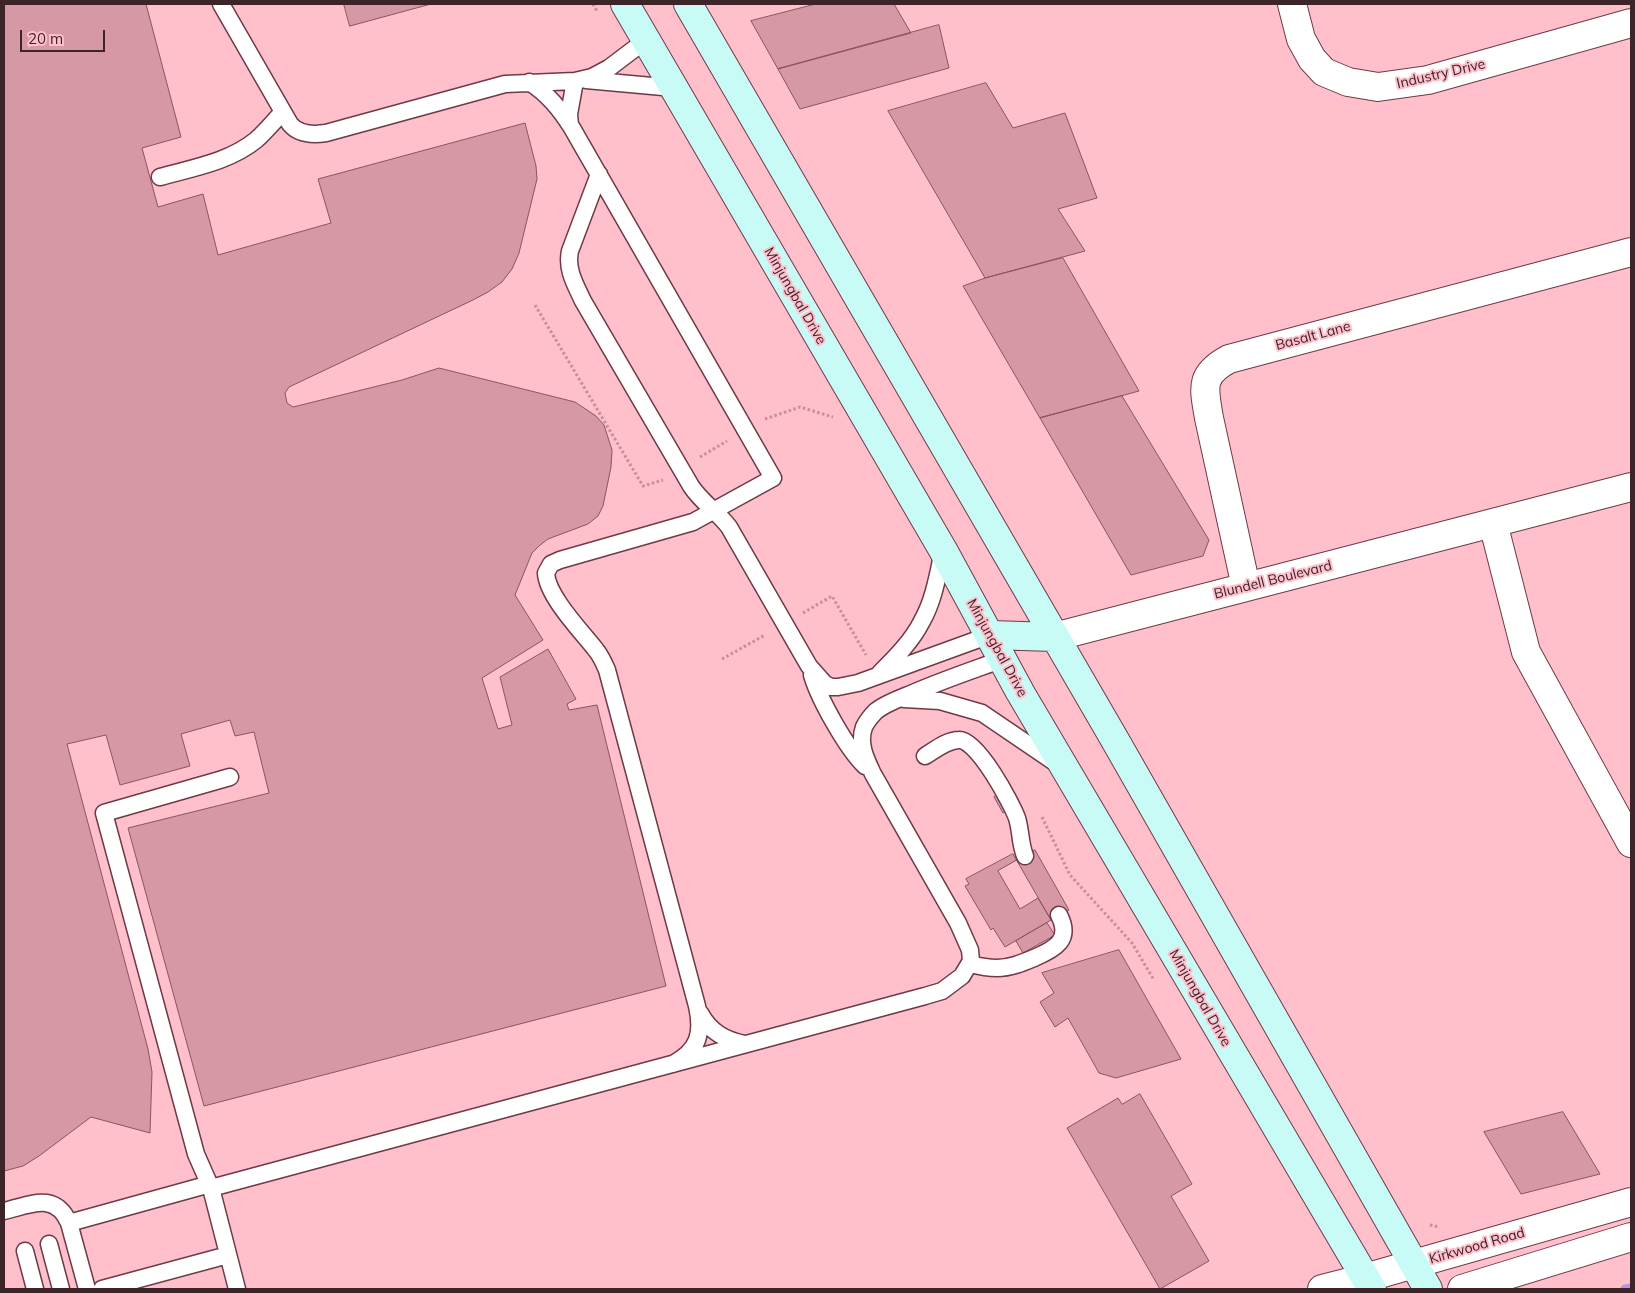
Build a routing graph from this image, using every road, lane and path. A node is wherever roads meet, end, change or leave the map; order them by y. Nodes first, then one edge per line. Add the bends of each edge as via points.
1 (221, 4) edge
2 (625, 4) edge
3 (688, 4) edge
4 (1292, 4) edge
5 (1631, 23) edge
6 (646, 40) junction
7 (578, 80) junction
8 (529, 82) junction
9 (674, 88) junction
10 (283, 112) junction
11 (572, 128) junction
12 (599, 174) junction
13 (160, 177) dead end
14 (1631, 252) edge
15 (1631, 487) edge
16 (714, 512) junction
17 (1492, 523) junction
18 (944, 550) junction
19 (1246, 587) junction
20 (784, 623) junction
21 (990, 635) junction
22 (1054, 637) junction
23 (873, 655) dead end
24 (722, 659) dead end
25 (1003, 659) junction
26 (809, 666) junction
27 (877, 676) junction
28 (898, 699) junction
29 (925, 756) dead end
30 (1067, 771) junction
31 (873, 774) junction
32 (230, 777) dead end
33 (1631, 842) edge
34 (1025, 856) dead end
35 (1059, 916) dead end
36 (970, 964) junction
37 (697, 1006) junction
38 (745, 1044) junction
39 (673, 1064) junction
40 (210, 1186) junction
41 (1631, 1202) edge
42 (4, 1212) edge
43 (70, 1223) junction
44 (1631, 1237) edge
45 (49, 1244) dead end
46 (25, 1251) dead end
47 (228, 1255) junction
48 (1414, 1265) junction
49 (1368, 1284) edge
50 (35, 1289) edge
51 (60, 1289) edge
52 (87, 1289) edge
53 (102, 1289) edge
54 (237, 1289) edge
55 (1322, 1289) edge
56 (1428, 1289) edge
57 (1462, 1289) edge

1 - 10 lane
2 - 6 main road, Minjungbal Drive
3 - 22 main road
4 - 5 street, Industry Drive via 1301,39 1324,72 1348,82 1378,87 1428,80
6 - 7 lane via 602,72
6 - 9 main road, Minjungbal Drive
7 - 8 lane
7 - 9 lane
7 - 11 lane via 569,114
8 - 10 lane via 505,84 319,134 294,129
8 - 11 lane via 552,100
9 - 18 main road, Minjungbal Drive
10 - 13 lane via 256,140 240,151 222,160
11 - 12 lane
12 - 16 lane via 570,251 571,276 691,486
12 - 16 lane via 773,478
14 - 19 street, Basalt Lane via 1230,359 1210,371 1205,390 1207,411
15 - 17 street, Blundell Boulevard
16 - 20 lane via 729,527
16 - 37 lane via 679,527 560,560 551,564 546,573 550,589 597,650 607,670
17 - 19 street, Blundell Boulevard
17 - 33 street via 1526,652
18 - 21 main road, Minjungbal Drive
18 - 27 lane via 922,621 903,649
19 - 22 street, Blundell Boulevard
20 - 23 path via 832,596 868,657
20 - 24 path
20 - 26 lane
21 - 22 main road
21 - 25 main road, Minjungbal Drive
21 - 27 lane
22 - 25 main road
22 - 48 main road
25 - 28 lane
25 - 30 main road, Minjungbal Drive
26 - 27 lane via 822,682 831,687
26 - 31 lane via 831,715 858,759
28 - 30 lane via 940,701 982,713
28 - 31 lane via 876,711 864,728 863,748
29 - 34 lane via 952,741 964,740 973,746 992,772 1014,813
30 - 49 main road, Minjungbal Drive
31 - 36 lane via 958,922 970,950
32 - 40 lane via 104,813 196,1154
35 - 36 lane via 1063,936 1049,952 1012,966 993,968
36 - 38 lane via 958,981 942,991
37 - 38 lane via 715,1033
37 - 39 lane via 700,1024 697,1041 683,1058
38 - 39 lane
39 - 40 lane
40 - 43 lane
40 - 47 lane
41 - 48 street, Kirkwood Road
42 - 43 lane via 53,1203
43 - 52 lane
44 - 57 street
45 - 51 lane
46 - 50 lane
47 - 53 lane
47 - 54 lane
48 - 49 street, Kirkwood Road
48 - 56 main road
49 - 55 street, Kirkwood Road

